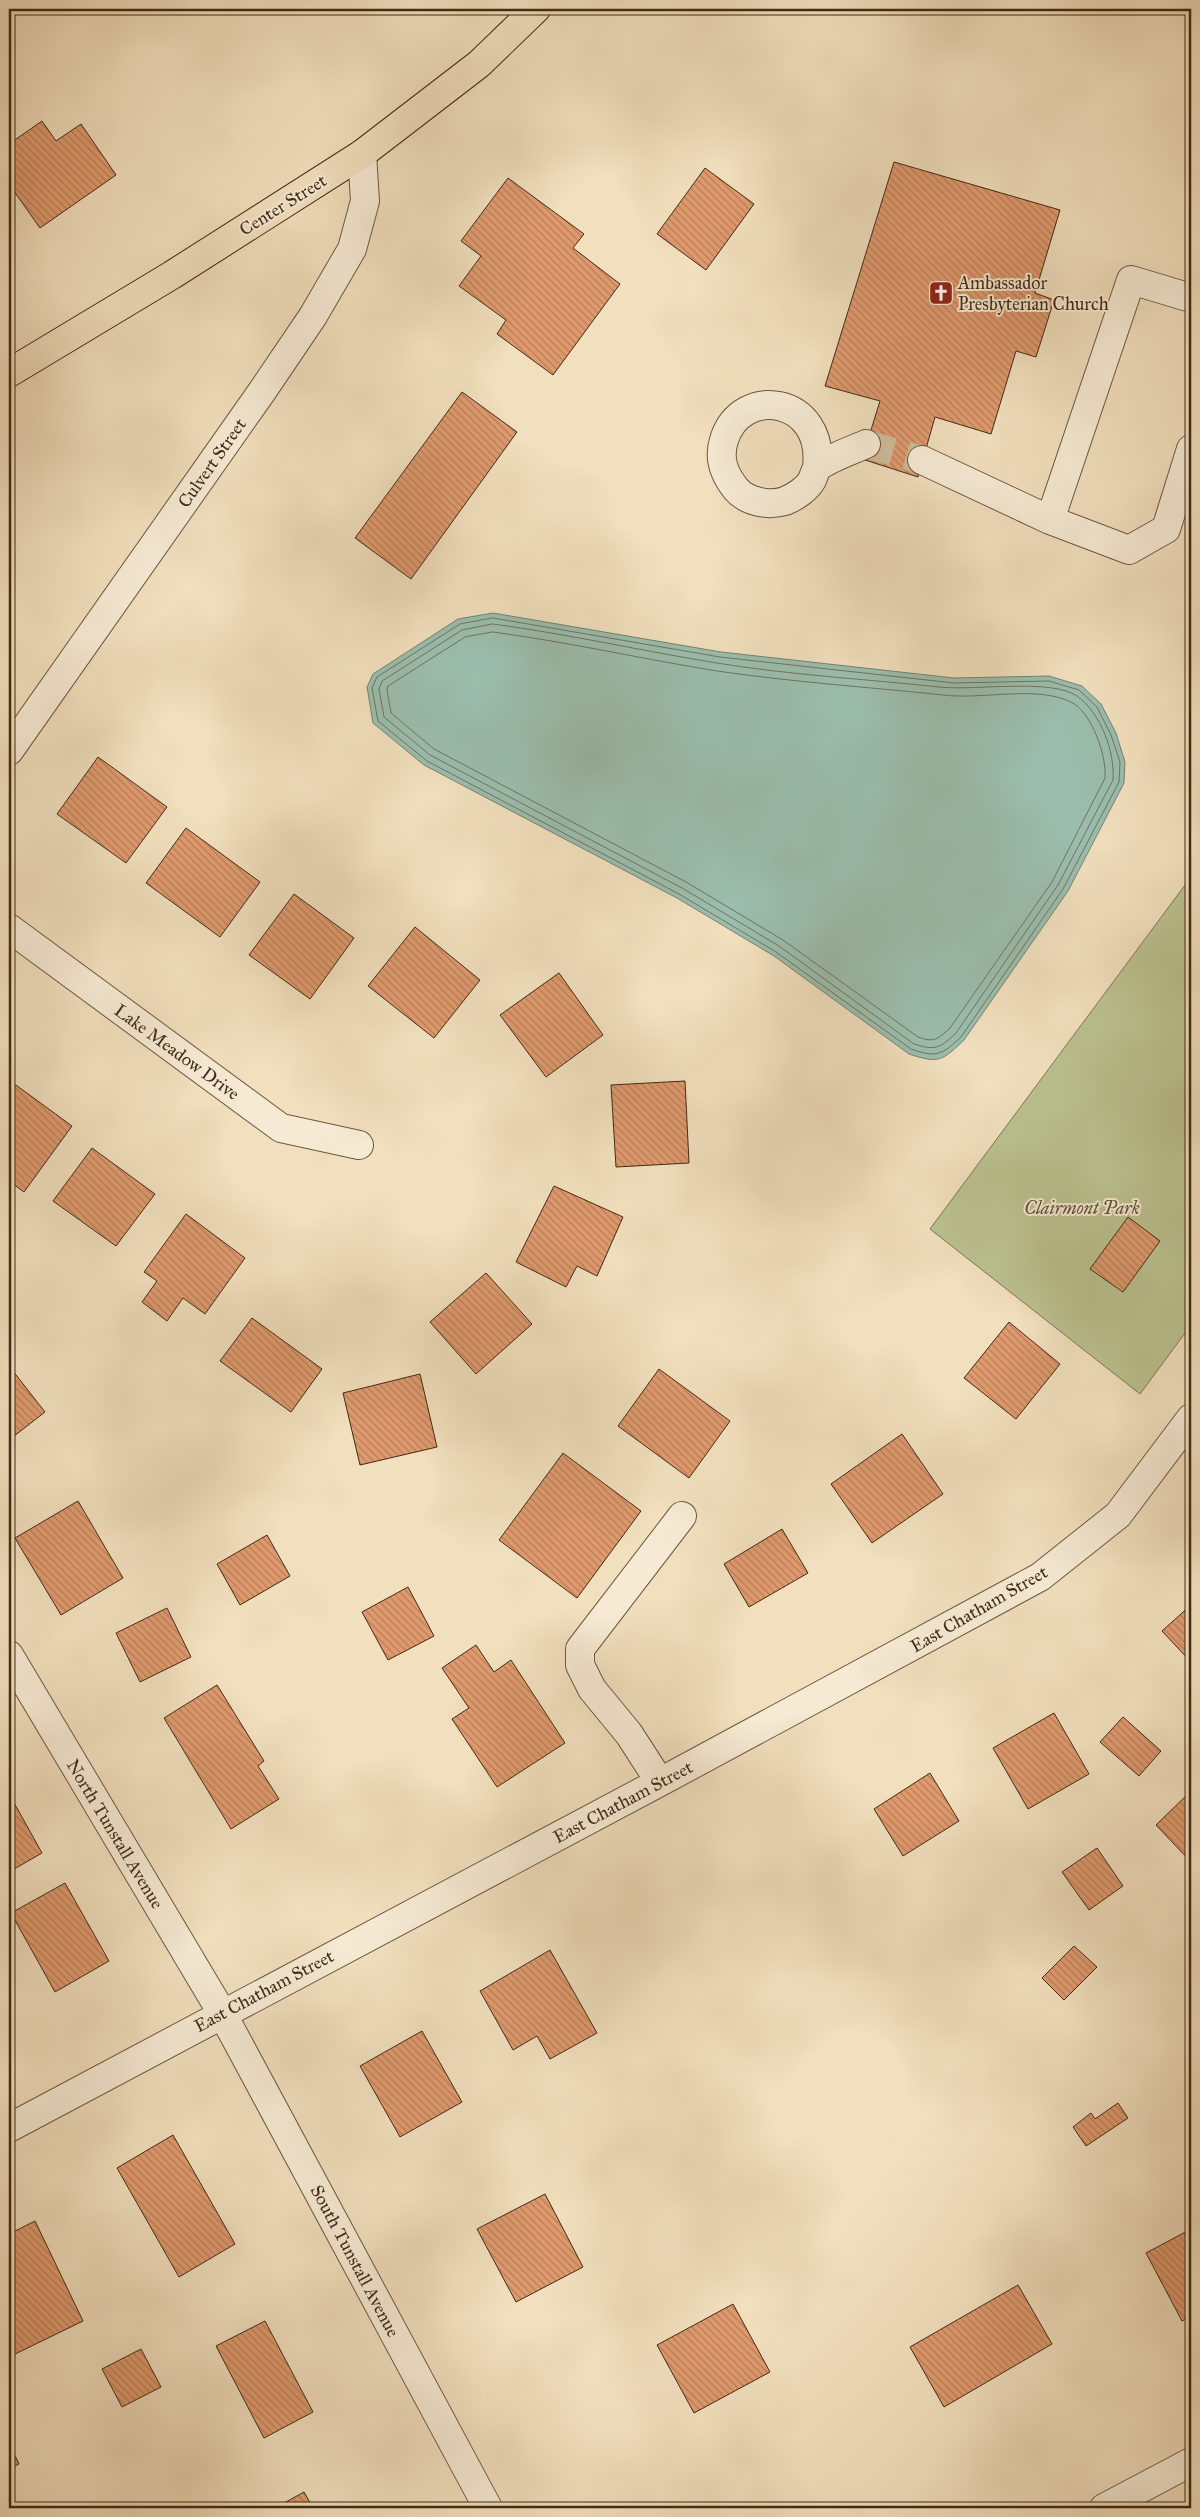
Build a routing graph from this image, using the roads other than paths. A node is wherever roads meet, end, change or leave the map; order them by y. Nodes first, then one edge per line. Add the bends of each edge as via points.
1 (536, 9) edge
2 (362, 154) junction
3 (1191, 298) edge
4 (9, 373) edge
5 (866, 444) tunnel mouth
6 (1191, 449) edge
7 (922, 460) tunnel mouth
8 (817, 467) dead end
9 (1050, 520) junction
10 (9, 751) edge
11 (9, 928) edge
12 (359, 1145) dead end
13 (1191, 1418) edge
14 (682, 1516) dead end
15 (9, 1655) edge
16 (660, 1782) junction
17 (222, 2013) junction
18 (9, 2128) edge
19 (1191, 2462) edge
20 (488, 2508) edge
21 (1104, 2508) edge

1 - 2 main road, Center Street via 478,64
2 - 4 main road, Center Street via 172,275
2 - 10 street, Culvert Street via 365,202 352,249 313,316
3 - 9 street via 1131,280
5 - 8 street
6 - 9 street via 1166,529 1129,550
7 - 9 street
11 - 12 street, Lake Meadow Drive via 281,1128
13 - 16 street, East Chatham Street via 1118,1514 1040,1578
14 - 16 street via 580,1649 580,1665 592,1689 630,1734
15 - 17 street, North Tunstall Avenue
16 - 17 street, East Chatham Street
17 - 18 street, East Chatham Street
17 - 20 street, South Tunstall Avenue
19 - 21 street

